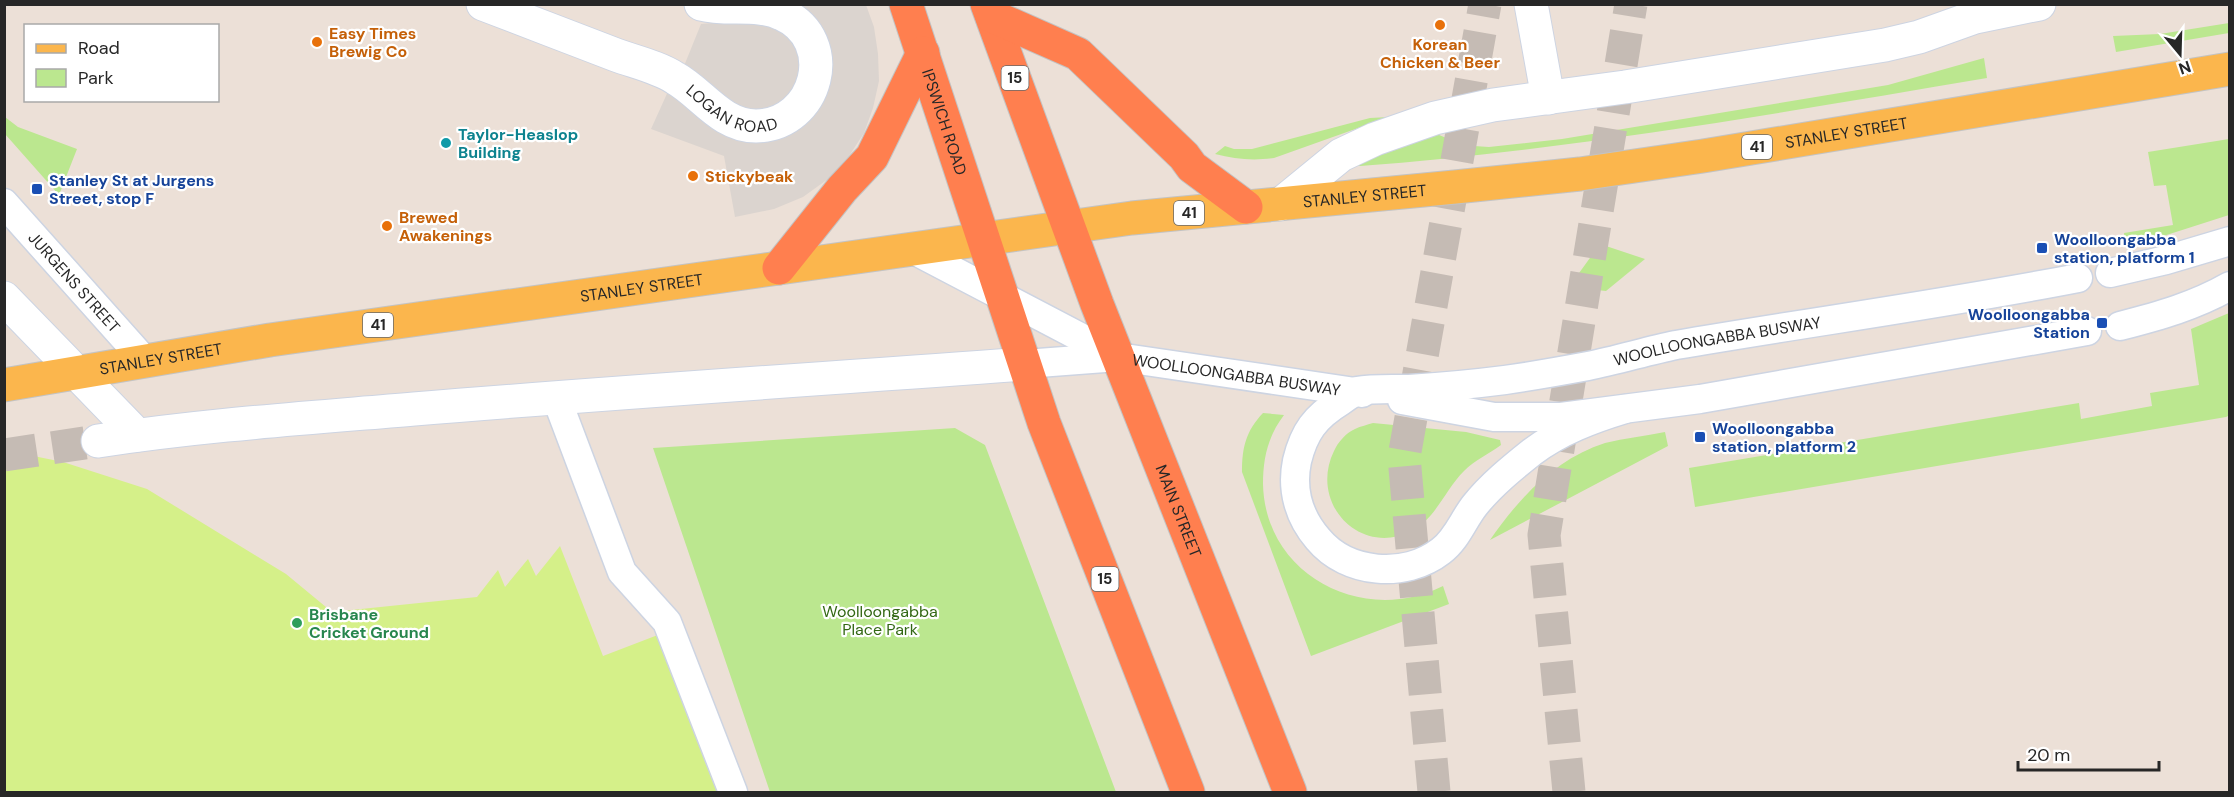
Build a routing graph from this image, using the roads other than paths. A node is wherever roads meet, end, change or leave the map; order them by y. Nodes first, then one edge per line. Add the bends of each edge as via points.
1 (483, 4) edge
2 (701, 4) edge
3 (906, 4) edge
4 (1531, 4) edge
5 (2039, 4) edge
6 (989, 10) edge
7 (923, 53) junction
8 (2229, 69) edge
9 (1548, 98) junction
10 (4, 204) edge
11 (1281, 204) junction
12 (1246, 207) junction
13 (1068, 227) junction
14 (984, 239) junction
15 (2229, 240) edge
16 (912, 249) junction
17 (779, 268) junction
18 (2110, 273) dead end
19 (2078, 278) dead end
20 (2229, 285) edge
21 (1002, 297) junction
22 (4, 298) edge
23 (2120, 326) dead end
24 (2087, 331) dead end
25 (1118, 357) junction
26 (146, 361) junction
27 (1025, 364) junction
28 (77, 373) junction
29 (4, 385) edge
30 (1355, 392) junction
31 (556, 397) junction
32 (1625, 408) junction
33 (137, 435) junction
34 (98, 441) tunnel mouth
35 (733, 792) edge
36 (1188, 792) edge
37 (1290, 792) edge

1 - 2 street, LOGAN ROAD via 676,78 736,123 755,126 792,115 806,100 814,82 816,62 811,42 799,26 783,14 762,8
3 - 7 highway, IPSWICH ROAD / 15
4 - 9 street
5 - 9 street, STANLEY STREET via 1975,17 1885,45
6 - 12 highway via 1078,54 1192,167
6 - 13 highway, 15
7 - 14 highway, IPSWICH ROAD / 15
7 - 17 highway via 872,157
8 - 11 main road, STANLEY STREET / 41 via 1614,169
9 - 11 street, STANLEY STREET via 1435,118 1375,139 1341,155
10 - 26 lane, JURGENS STREET
11 - 12 main road, STANLEY STREET / 41
12 - 13 main road, STANLEY STREET / 41
13 - 14 main road, STANLEY STREET / 41
13 - 25 highway, MAIN STREET / 15
14 - 16 main road, STANLEY STREET / 41
14 - 21 highway, 15
15 - 18 lane
16 - 17 main road, STANLEY STREET / 41
16 - 21 lane, WOOLLOONGABBA BUSWAY
17 - 26 main road, STANLEY STREET / 41
19 - 30 lane, WOOLLOONGABBA BUSWAY via 1672,346 1588,366 1503,380
20 - 23 lane via 2171,313
21 - 25 lane, WOOLLOONGABBA BUSWAY
21 - 27 highway, 15
22 - 28 street
24 - 32 lane, WOOLLOONGABBA BUSWAY via 1700,399
25 - 27 lane, WOOLLOONGABBA BUSWAY
25 - 30 lane, WOOLLOONGABBA BUSWAY
25 - 37 highway, MAIN STREET / 15
26 - 28 main road, STANLEY STREET / 41
27 - 31 street
27 - 36 highway, 15 via 1044,423
28 - 29 main road, STANLEY STREET / 41
28 - 33 street
30 - 32 lane, WOOLLOONGABBA BUSWAY via 1494,417 1561,417
30 - 32 lane, WOOLLOONGABBA BUSWAY via 1311,424 1299,451 1295,491 1300,511 1322,544 1357,566 1378,570 1400,569 1440,552 1455,537 1475,505 1535,450 1589,420
31 - 33 street
31 - 35 lane via 622,572 667,622
33 - 34 street

